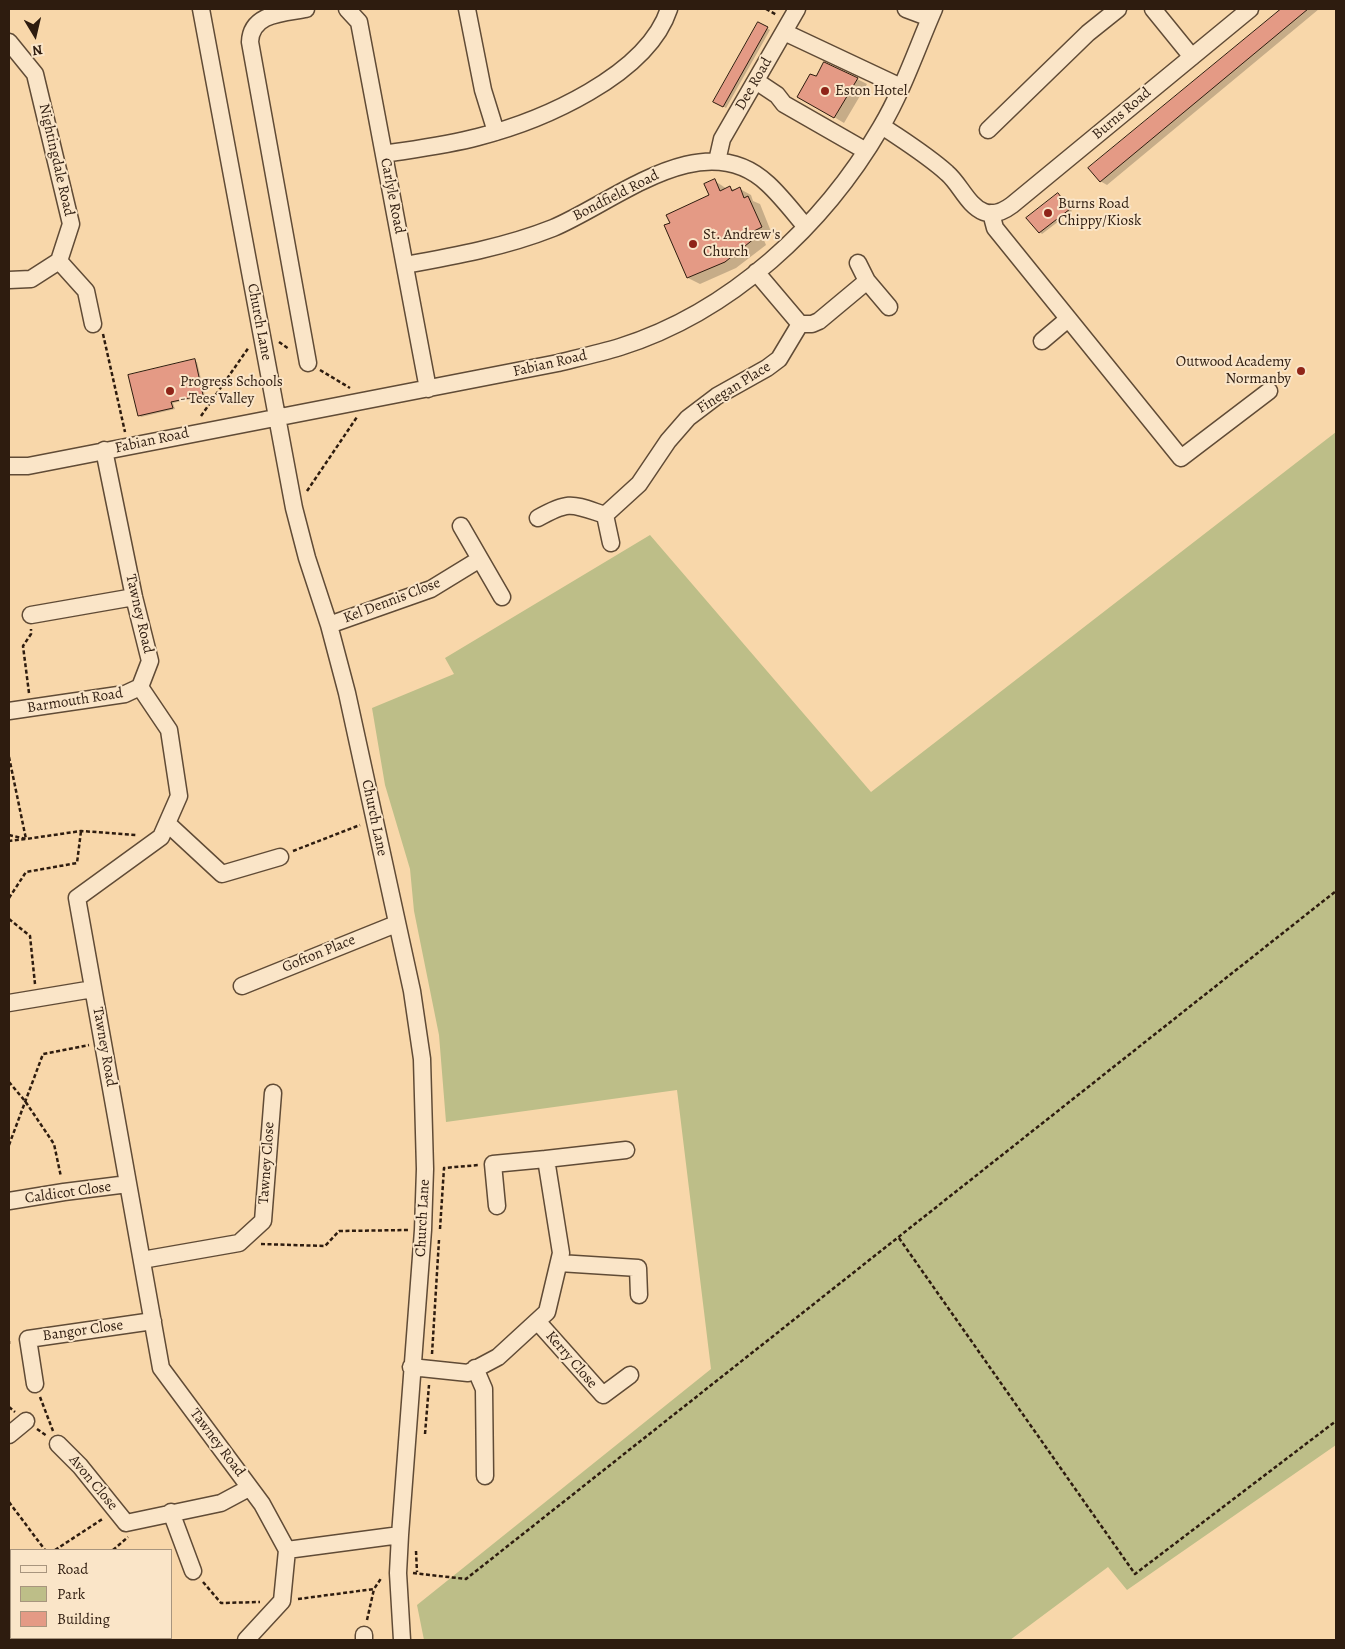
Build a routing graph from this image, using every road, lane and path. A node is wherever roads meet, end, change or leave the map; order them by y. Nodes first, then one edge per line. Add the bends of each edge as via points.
1 (201, 9) edge
2 (306, 9) edge
3 (347, 9) edge
4 (467, 9) edge
5 (669, 9) edge
6 (797, 9) edge
7 (906, 9) edge
8 (1118, 9) edge
9 (1153, 9) edge
10 (1250, 9) edge
11 (932, 13) edge
12 (784, 32) junction
13 (9, 42) edge
14 (1192, 57) junction
15 (756, 81) junction
16 (901, 87) junction
17 (882, 126) junction
18 (988, 130) dead end
19 (496, 132) junction
20 (866, 151) junction
21 (384, 154) junction
22 (717, 161) junction
23 (991, 213) junction
24 (806, 227) junction
25 (59, 261) junction
26 (858, 263) dead end
27 (405, 265) junction
28 (756, 272) junction
29 (9, 280) edge
30 (867, 281) junction
31 (889, 307) dead end
32 (1068, 319) junction
33 (93, 324) joint
34 (800, 324) junction
35 (1042, 341) dead end
36 (308, 363) dead end
37 (428, 389) junction
38 (1269, 391) dead end
39 (277, 417) junction
40 (128, 445) junction
41 (104, 450) junction
42 (9, 466) edge
43 (605, 515) junction
44 (538, 518) dead end
45 (461, 526) dead end
46 (611, 543) dead end
47 (480, 560) junction
48 (134, 597) junction
49 (502, 597) dead end
50 (31, 615) joint
51 (329, 625) junction
52 (140, 687) junction
53 (31, 708) junction
54 (9, 711) edge
55 (9, 757) edge
56 (374, 820) junction
57 (81, 831) junction
58 (165, 831) junction
59 (9, 835) edge
60 (26, 840) junction
61 (9, 841) edge
62 (280, 856) joint
63 (1336, 892) edge
64 (9, 898) edge
65 (9, 919) edge
66 (396, 924) junction
67 (242, 986) dead end
68 (93, 989) junction
69 (36, 998) junction
70 (9, 1003) edge
71 (103, 1043) junction
72 (9, 1082) edge
73 (273, 1093) dead end
74 (26, 1101) junction
75 (9, 1145) edge
76 (626, 1150) dead end
77 (546, 1159) junction
78 (493, 1164) junction
79 (128, 1184) junction
80 (64, 1192) junction
81 (9, 1202) edge
82 (497, 1206) dead end
83 (423, 1230) junction
84 (440, 1232) junction
85 (899, 1237) junction
86 (239, 1243) junction
87 (142, 1260) junction
88 (559, 1263) junction
89 (639, 1295) dead end
90 (153, 1321) junction
91 (537, 1321) junction
92 (411, 1367) junction
93 (475, 1368) junction
94 (431, 1369) junction
95 (630, 1375) dead end
96 (36, 1384) joint
97 (26, 1421) dead end
98 (1336, 1421) edge
99 (9, 1435) edge
100 (425, 1436) dead end
101 (58, 1444) joint
102 (485, 1476) dead end
103 (249, 1488) junction
104 (9, 1502) edge
105 (171, 1512) junction
106 (126, 1523) junction
107 (400, 1535) junction
108 (416, 1548) dead end
109 (44, 1549) edge
110 (56, 1549) edge
111 (287, 1550) junction
112 (194, 1571) joint
113 (417, 1572) junction
114 (398, 1573) junction
115 (374, 1589) junction
116 (282, 1601) junction
117 (364, 1638) edge
118 (246, 1640) edge
119 (402, 1640) edge

1 - 39 street, Church Lane
2 - 36 street via 260,21 251,33 250,42
3 - 21 street, Carlyle Road via 359,22
4 - 19 street via 483,90
5 - 19 street via 650,43 624,67 558,107
6 - 12 street, Dee Road
7 - 11 street
8 - 18 street via 1088,33
9 - 14 street
10 - 14 street, Burns Road
11 - 16 street, Fabian Road
12 - 15 street, Dee Road
12 - 16 street
13 - 25 street, Nightingdale Road via 36,74 71,224
14 - 23 street, Burns Road via 1012,205
15 - 20 street via 777,95 784,104
15 - 22 street, Dee Road via 722,139
16 - 17 street, Fabian Road
17 - 20 street, Fabian Road
17 - 23 street via 920,150 949,174 977,208
19 - 21 street
20 - 24 street, Fabian Road
21 - 27 street, Carlyle Road
22 - 24 street, Bondfield Road via 751,172 768,184
22 - 27 street, Bondfield Road via 688,164 658,174 585,213 516,241
23 - 32 street via 995,228
24 - 28 street, Fabian Road
25 - 29 street via 31,279
25 - 33 street via 86,291
26 - 30 street
27 - 37 street, Carlyle Road
28 - 34 street
28 - 37 street, Fabian Road via 718,300 678,322 621,346 558,363
30 - 31 street
30 - 34 street via 819,321
32 - 35 street
32 - 38 street via 1180,458
33 - 40 path via 101,324
34 - 43 street, Finegan Place via 779,359 717,396 688,418 639,484
37 - 39 street, Fabian Road
39 - 40 street, Fabian Road
39 - 51 street, Church Lane via 305,550
40 - 41 street, Fabian Road
41 - 42 street, Fabian Road via 28,466
41 - 48 street, Tawney Road
43 - 44 street via 569,504
43 - 46 street
45 - 47 street
47 - 49 street
47 - 51 street, Kel Dennis Close via 431,589
48 - 50 street
48 - 52 street, Tawney Road via 150,661
50 - 53 path via 31,634 23,646
51 - 56 street, Church Lane
52 - 53 street, Barmouth Road via 125,694
52 - 58 street via 169,730 179,796
53 - 54 street, Barmouth Road
55 - 60 path
56 - 62 path
56 - 66 street, Church Lane
57 - 58 path
57 - 60 path
57 - 64 path via 77,864 26,872
58 - 62 street via 222,874
58 - 68 street, Tawney Road via 77,898
59 - 60 path
60 - 61 path
63 - 85 path
65 - 69 path via 30,936
66 - 67 street, Gofton Place
66 - 83 street, Church Lane via 412,991 422,1059
68 - 69 street
68 - 71 street, Tawney Road
69 - 70 street
71 - 74 path via 43,1054
71 - 79 street, Tawney Road
72 - 74 path
73 - 86 street, Tawney Close via 263,1221
74 - 75 path
74 - 80 path via 54,1144
76 - 77 street
77 - 78 street
77 - 88 street via 561,1253
78 - 82 street
78 - 84 path via 444,1168
79 - 80 street, Caldicot Close
79 - 87 street, Tawney Road
80 - 81 street, Caldicot Close
83 - 84 path
83 - 86 path via 339,1232 326,1246
83 - 92 street, Church Lane
84 - 94 path
85 - 98 path via 1135,1574
85 - 113 path via 466,1579
86 - 87 street
87 - 90 street, Tawney Road
88 - 89 street via 638,1268
88 - 91 street via 547,1312
90 - 96 street, Bangor Close via 28,1339
90 - 103 street, Tawney Road via 161,1368
91 - 93 street via 498,1356
91 - 95 street, Kerry Close via 603,1396
92 - 94 street
92 - 107 street, Church Lane
93 - 94 street via 468,1373
93 - 102 street via 484,1389
94 - 100 path
96 - 101 path
97 - 99 street
101 - 106 street, Avon Close
103 - 105 street via 221,1503
103 - 111 street, Tawney Road via 262,1504
104 - 109 path
105 - 106 street
105 - 112 street
106 - 110 path via 104,1517
107 - 111 street
107 - 114 street, Church Lane
108 - 113 path
111 - 116 street
112 - 116 path via 221,1603
113 - 114 path
114 - 115 path via 385,1573
114 - 119 street, Church Lane
115 - 116 path
115 - 117 path
116 - 118 street

